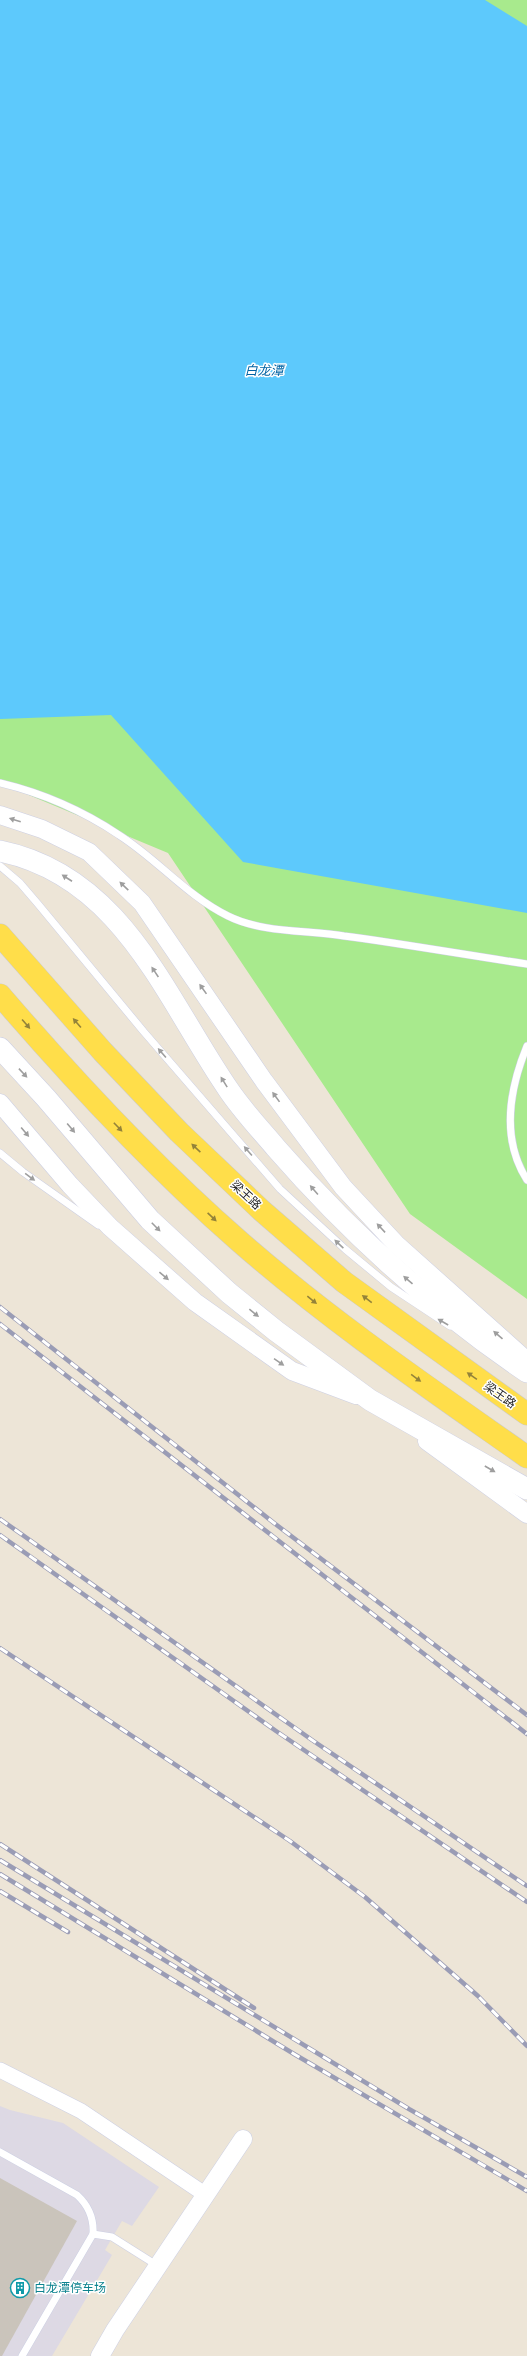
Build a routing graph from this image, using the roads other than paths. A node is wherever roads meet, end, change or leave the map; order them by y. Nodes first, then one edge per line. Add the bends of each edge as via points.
1 (0, 783) edge
2 (0, 816) edge
3 (0, 862) edge
4 (0, 935) edge
5 (527, 964) edge
6 (0, 995) edge
7 (527, 1046) edge
8 (0, 1048) edge
9 (0, 1103) edge
10 (0, 1153) edge
11 (527, 1180) edge
12 (133, 1248) junction
13 (489, 1347) junction
14 (527, 1361) edge
15 (527, 1372) edge
16 (370, 1400) junction
17 (527, 1414) edge
18 (527, 1457) edge
19 (527, 1489) edge
20 (527, 1514) edge
21 (0, 2070) edge
22 (243, 2139) dead end
23 (0, 2152) edge
24 (206, 2195) junction
25 (93, 2234) junction
26 (158, 2266) junction
27 (22, 2356) edge
28 (100, 2356) edge

1 - 5 lane via 24,789 71,808 120,835 202,900 229,917 258,926 343,935
14 -> 2 street via 396,1244 343,1187 142,903 89,852 42,829
13 -> 3 lane via 440,1321 391,1287 345,1249 280,1188
13 -> 3 main road via 372,1248 318,1196 229,1090 125,929 88,892 52,868
17 -> 4 main road, 梁王路 via 344,1282 261,1210 179,1132 103,1052
6 -> 18 main road via 72,1078 148,1158 239,1241 337,1321
7 - 11 lane via 517,1070 510,1110 511,1144 518,1167
8 -> 16 main road via 145,1214 184,1254 276,1331
9 -> 12 street via 70,1185
10 -> 12 lane via 34,1180
12 -> 16 street via 195,1302 292,1371
13 - 15 main road
16 -> 19 main road
16 - 20 street
21 - 24 street via 82,2112
22 - 24 street
23 - 25 lane via 77,2194 90,2212 94,2223
24 - 26 street
25 - 26 lane via 112,2237
25 - 27 lane
26 - 28 street

